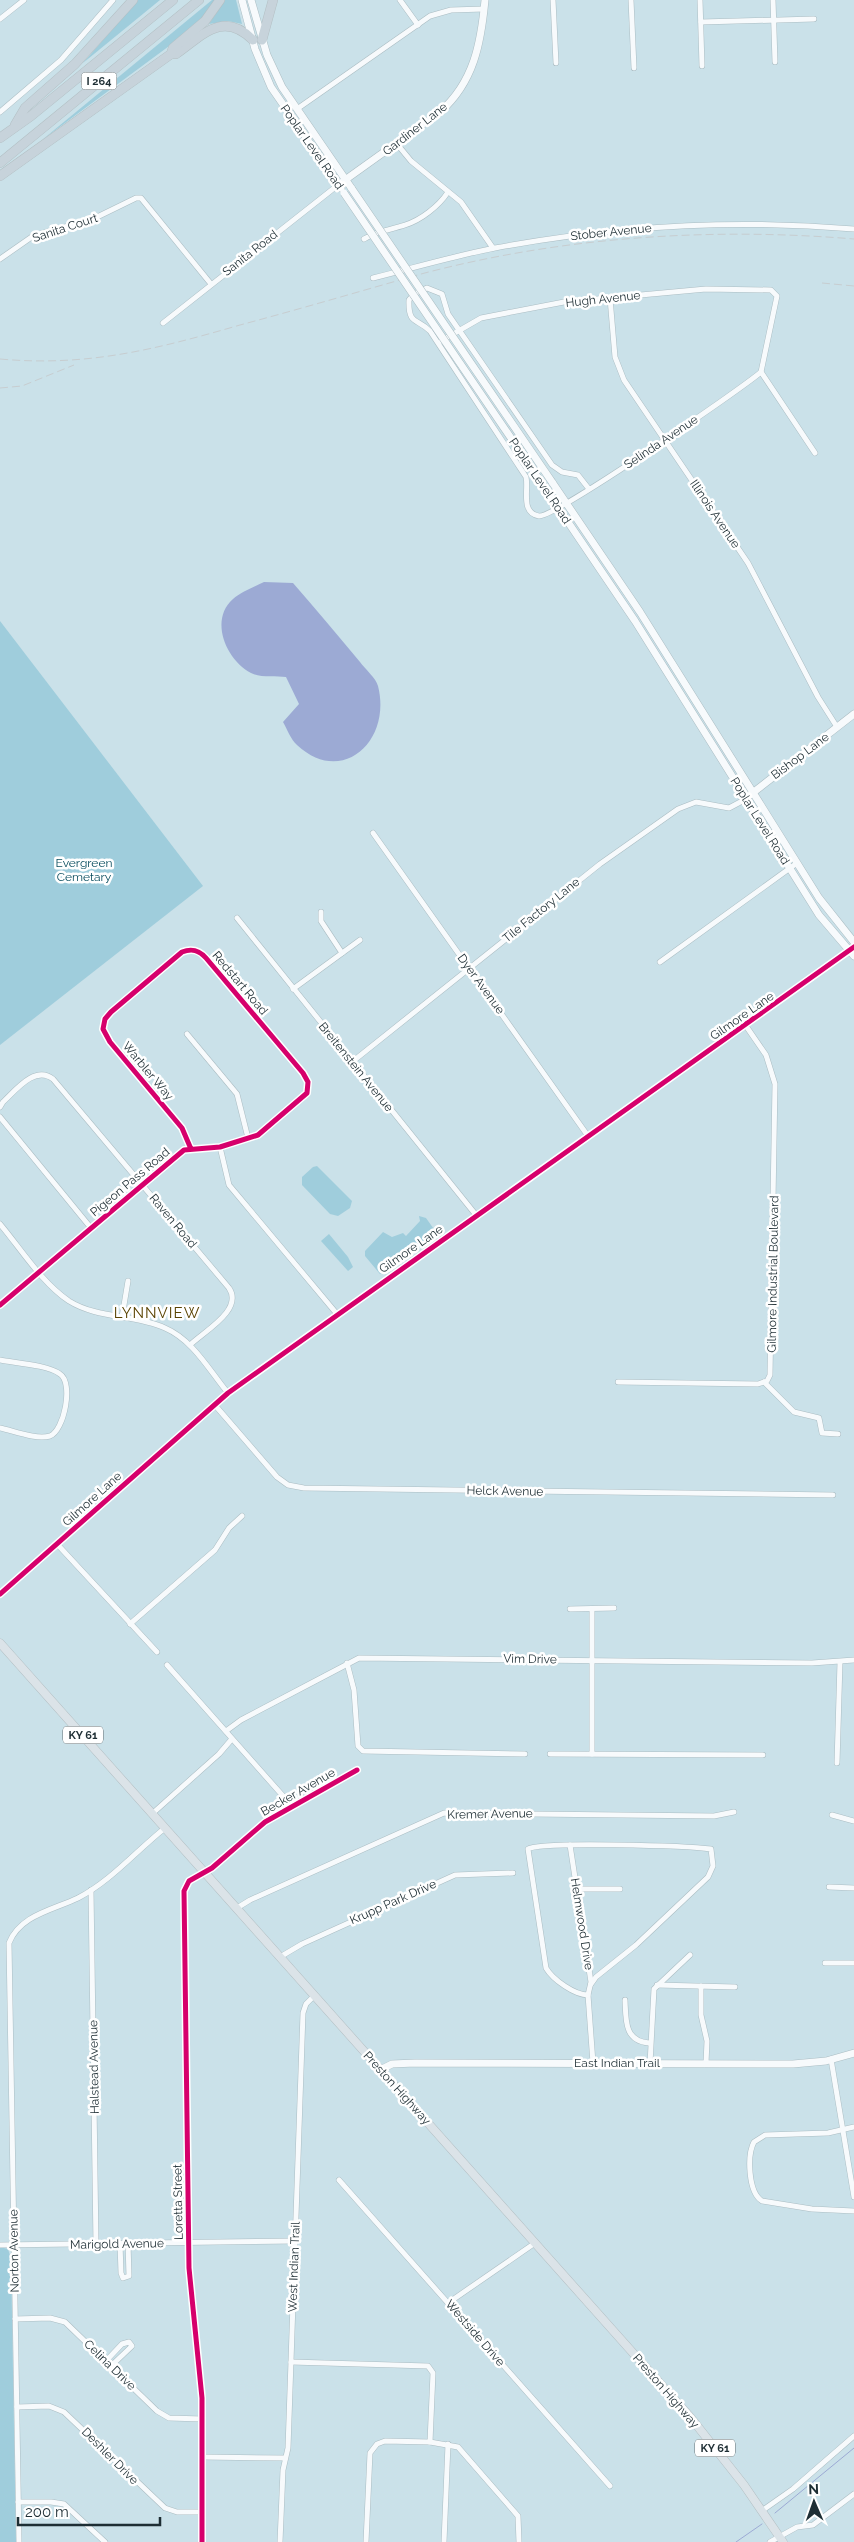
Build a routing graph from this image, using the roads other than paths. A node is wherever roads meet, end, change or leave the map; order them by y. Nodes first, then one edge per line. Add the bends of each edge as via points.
1 (23, 0) edge
2 (113, 0) edge
3 (133, 0) edge
4 (173, 0) edge
5 (199, 0) edge
6 (220, 0) edge
7 (242, 0) edge
8 (252, 0) edge
9 (273, 0) edge
10 (400, 0) edge
11 (485, 0) edge
12 (553, 0) edge
13 (631, 0) edge
14 (700, 0) edge
15 (773, 0) edge
16 (484, 9) junction
17 (0, 19) edge
18 (774, 19) junction
19 (814, 19) dead end
20 (701, 22) junction
21 (418, 25) junction
22 (258, 40) junction
23 (171, 54) junction
24 (775, 62) dead end
25 (556, 63) dead end
26 (702, 66) dead end
27 (634, 68) dead end
28 (297, 109) junction
29 (0, 112) edge
30 (15, 126) junction
31 (0, 138) edge
32 (397, 144) junction
33 (0, 163) edge
34 (0, 176) edge
35 (346, 180) junction
36 (338, 185) junction
37 (448, 192) junction
38 (854, 229) edge
39 (364, 239) dead end
40 (493, 248) junction
41 (0, 259) edge
42 (373, 278) dead end
43 (211, 284) junction
44 (610, 298) junction
45 (163, 323) dead end
46 (459, 331) junction
47 (438, 343) junction
48 (761, 372) junction
49 (664, 440) junction
50 (815, 454) dead end
51 (589, 489) junction
52 (566, 503) junction
53 (558, 508) junction
54 (854, 714) edge
55 (837, 727) junction
56 (753, 792) junction
57 (746, 799) junction
58 (373, 833) dead end
59 (796, 863) junction
60 (789, 868) junction
61 (321, 912) dead end
62 (237, 918) dead end
63 (360, 940) dead end
64 (854, 942) edge
65 (852, 951) edge
66 (342, 953) junction
67 (660, 962) dead end
68 (470, 969) junction
69 (294, 989) junction
70 (116, 1008) joint
71 (746, 1026) junction
72 (187, 1034) dead end
73 (352, 1062) junction
74 (0, 1107) edge
75 (0, 1117) edge
76 (588, 1136) junction
77 (248, 1138) junction
78 (191, 1148) junction
79 (220, 1148) junction
80 (142, 1185) junction
81 (476, 1215) junction
82 (0, 1224) edge
83 (91, 1228) junction
84 (40, 1272) junction
85 (128, 1281) dead end
86 (0, 1304) edge
87 (336, 1314) junction
88 (122, 1317) junction
89 (190, 1345) junction
90 (0, 1360) edge
91 (618, 1382) dead end
92 (764, 1382) junction
93 (228, 1393) junction
94 (214, 1404) junction
95 (0, 1428) edge
96 (838, 1434) dead end
97 (833, 1495) dead end
98 (242, 1516) dead end
99 (57, 1544) junction
100 (0, 1594) edge
101 (614, 1608) dead end
102 (570, 1609) dead end
103 (592, 1609) junction
104 (130, 1624) junction
105 (0, 1643) edge
106 (157, 1652) dead end
107 (592, 1660) junction
108 (854, 1660) edge
109 (840, 1662) junction
110 (347, 1663) junction
111 (167, 1665) dead end
112 (226, 1732) junction
113 (231, 1740) junction
114 (525, 1754) dead end
115 (550, 1754) dead end
116 (592, 1754) junction
117 (764, 1755) dead end
118 (837, 1763) dead end
119 (357, 1770) dead end
120 (290, 1808) junction
121 (734, 1812) dead end
122 (152, 1813) junction
123 (832, 1815) dead end
124 (854, 1821) edge
125 (165, 1828) junction
126 (570, 1845) junction
127 (204, 1872) junction
128 (514, 1873) dead end
129 (829, 1887) dead end
130 (854, 1888) edge
131 (576, 1889) junction
132 (620, 1889) dead end
133 (92, 1890) junction
134 (237, 1908) junction
135 (690, 1956) dead end
136 (280, 1957) junction
137 (826, 1963) dead end
138 (854, 1964) edge
139 (591, 1984) junction
140 (657, 1985) junction
141 (701, 1986) junction
142 (735, 1987) dead end
143 (588, 1995) junction
144 (314, 1996) junction
145 (625, 2000) dead end
146 (649, 2042) junction
147 (854, 2053) edge
148 (831, 2059) junction
149 (593, 2063) junction
150 (650, 2064) junction
151 (706, 2064) junction
152 (380, 2070) junction
153 (854, 2127) edge
154 (843, 2130) junction
155 (339, 2180) dead end
156 (854, 2197) edge
157 (854, 2211) edge
158 (295, 2241) junction
159 (120, 2243) junction
160 (128, 2243) junction
161 (188, 2243) junction
162 (535, 2243) junction
163 (96, 2244) junction
164 (0, 2245) edge
165 (13, 2245) junction
166 (448, 2303) junction
167 (15, 2319) junction
168 (106, 2361) junction
169 (291, 2362) junction
170 (111, 2366) junction
171 (16, 2407) junction
172 (202, 2419) junction
173 (854, 2436) edge
174 (430, 2442) junction
175 (448, 2444) junction
176 (202, 2457) junction
177 (285, 2458) junction
178 (610, 2486) dead end
179 (854, 2494) edge
180 (18, 2502) junction
181 (762, 2510) junction
182 (202, 2512) junction
183 (781, 2539) edge
184 (19, 2542) edge
185 (105, 2542) edge
186 (202, 2542) edge
187 (280, 2542) edge
188 (366, 2542) edge
189 (444, 2542) edge
190 (519, 2542) edge
191 (770, 2542) edge

1 - 17 street
2 - 29 street via 59,61
3 - 30 highway via 75,64 26,108
4 - 30 highway, I 264
5 - 33 highway, I 264
6 - 23 highway via 205,21 173,48
7 - 22 main road, Poplar Level Road
8 - 22 main road, Poplar Level Road
9 - 22 highway
10 - 21 street
11 - 16 main road, Gardiner Lane
12 - 25 street
13 - 27 street
14 - 20 street
15 - 18 street
16 - 21 street via 439,12
16 - 32 main road, Gardiner Lane via 478,51 463,86 440,112
18 - 19 street
18 - 20 street
18 - 24 street
20 - 26 street
21 - 28 street
22 - 23 highway via 236,27 219,26 176,54
22 - 28 main road, Poplar Level Road
22 - 36 main road, Poplar Level Road via 260,65 271,87
23 - 34 highway
28 - 35 main road, Poplar Level Road
30 - 31 highway, I 264
32 - 35 main road, Gardiner Lane
32 - 37 street via 410,161
35 - 36 main road, Gardiner Lane
35 - 52 main road, Poplar Level Road, bridge
36 - 43 street, Sanita Road
36 - 53 main road, Poplar Level Road, bridge
37 - 39 street via 428,213 407,225 376,232
37 - 40 street via 460,202
38 - 40 street, Stober Avenue via 790,225 683,226 600,232
40 - 42 street, Stober Avenue
41 - 43 street, Sanita Court via 33,236 94,219 141,198
43 - 45 street, Sanita Road
44 - 46 street, Hugh Avenue via 564,302 488,316
44 - 48 street, Hugh Avenue via 721,289 776,293
44 - 49 street, Illinois Avenue via 614,351 620,371
46 - 47 street, Hugh Avenue
46 - 47 street via 448,314 442,294 428,288 421,290 410,300 411,316 415,323 430,331
46 - 51 street via 552,465 562,472 578,475
47 - 53 street, Selinda Avenue via 526,477 530,511 538,516
48 - 49 street, Selinda Avenue
48 - 50 street
49 - 51 street, Selinda Avenue
49 - 55 street, Illinois Avenue via 748,563
51 - 52 street, Selinda Avenue
52 - 53 street, Selinda Avenue
52 - 56 main road, Poplar Level Road via 640,612
53 - 57 main road, Poplar Level Road via 635,621
54 - 55 main road, Bishop Lane
55 - 56 main road, Bishop Lane
56 - 57 main road, Bishop Lane
56 - 59 main road, Poplar Level Road
57 - 60 main road, Poplar Level Road
57 - 68 street, Tile Factory Lane via 729,808 700,802 678,809 600,864
58 - 68 street, Dyer Avenue
59 - 60 street
59 - 64 main road, Poplar Level Road via 829,913
60 - 65 main road, Poplar Level Road via 819,915
60 - 67 street
61 - 66 street via 321,921
62 - 69 street, Breitenstein Avenue
63 - 66 street
65 - 71 street, Gilmore Lane
66 - 69 street
68 - 73 street, Tile Factory Lane
68 - 76 street, Dyer Avenue
69 - 73 street, Breitenstein Avenue
70 - 77 street, Redstart Road via 182,952 200,952 303,1073 309,1087 306,1096 267,1129
70 - 78 street, Warbler Way via 105,1019 105,1035 182,1128
71 - 76 street, Gilmore Lane
71 - 92 street, Gilmore Industrial Boulevard via 766,1055 776,1092 771,1358 770,1375
72 - 77 street via 237,1094
73 - 81 street, Breitenstein Avenue
74 - 80 street, Raven Road via 37,1075 53,1079
75 - 83 street
76 - 81 street, Gilmore Lane
77 - 79 street
78 - 79 street
78 - 80 street, Pigeon Pass Road via 184,1150
79 - 87 street via 229,1185
80 - 83 street, Pigeon Pass Road
80 - 89 street, Raven Road via 232,1293 233,1301 228,1310
81 - 87 street, Gilmore Lane
82 - 84 street
83 - 84 street, Pigeon Pass Road
84 - 86 street, Pigeon Pass Road
84 - 88 street via 61,1295 75,1304
85 - 88 street
87 - 93 street, Gilmore Lane
88 - 89 street via 160,1325
89 - 93 street
90 - 95 street via 60,1373 68,1389 60,1425 52,1435 39,1436
91 - 92 street
92 - 96 street via 794,1412 819,1418 822,1433
93 - 94 street, Gilmore Lane
94 - 97 street, Helck Avenue via 277,1477 288,1485 304,1488
94 - 99 street, Gilmore Lane
98 - 104 street via 229,1528 215,1550
99 - 100 street, Gilmore Lane
99 - 104 street
101 - 103 street
102 - 103 street
103 - 107 street
104 - 106 street
105 - 122 main road, Preston Highway / KY 61
107 - 109 street, Vim Drive
107 - 110 street, Vim Drive via 367,1658
107 - 116 street
108 - 109 street, Vim Drive
109 - 118 street
110 - 112 street, Vim Drive via 241,1720
110 - 114 street via 354,1690 358,1746 365,1752
111 - 112 street
112 - 113 street
113 - 120 street via 277,1789
113 - 122 street
115 - 116 street
116 - 117 street
119 - 120 street, Becker Avenue
120 - 127 street, Becker Avenue via 265,1822
121 - 134 street, Kremer Avenue via 714,1816 444,1813
122 - 125 main road, Preston Highway / KY 61
123 - 124 street
125 - 127 main road, Preston Highway / KY 61
125 - 133 street, Norton Avenue
126 - 131 street, Helmwood Drive
126 - 139 street via 711,1849 711,1872
126 - 143 street via 532,1846 527,1853 546,1968 577,1993
127 - 134 main road, Preston Highway / KY 61
127 - 161 street, Loretta Street via 187,1883 184,1897
128 - 136 street, Krupp Park Drive via 456,1875
129 - 130 street
131 - 132 street
131 - 139 street, Helmwood Drive
133 - 163 street, Halstead Avenue
133 - 165 street, Norton Avenue via 22,1924 12,1937 8,1960
134 - 136 main road, Preston Highway / KY 61
135 - 140 street
136 - 144 main road, Preston Highway / KY 61
137 - 138 street
139 - 143 street, Helmwood Drive
140 - 141 street
140 - 146 street via 652,1994
141 - 142 street
141 - 151 street
143 - 149 street, Helmwood Drive
144 - 152 main road, Preston Highway / KY 61
144 - 158 street, West Indian Trail via 303,2013
145 - 146 street via 626,2024 630,2034
146 - 150 street
147 - 148 main road, East Indian Trail
148 - 151 main road, East Indian Trail via 793,2064
148 - 154 street
149 - 150 main road, East Indian Trail
149 - 152 main road, East Indian Trail via 415,2063 392,2064
150 - 151 main road, East Indian Trail
152 - 162 main road, Preston Highway / KY 61
153 - 154 street
154 - 156 street
154 - 157 street via 765,2135 756,2140 752,2145 752,2189 762,2201 802,2208
155 - 166 street, Westside Drive
158 - 161 street, Marigold Avenue
158 - 169 street, West Indian Trail
159 - 160 street, Marigold Avenue
159 - 160 street via 123,2278 129,2276
159 - 163 street, Marigold Avenue
160 - 161 street, Marigold Avenue
161 - 172 street, Loretta Street
162 - 166 street
162 - 181 main road, Preston Highway / KY 61 via 690,2418
163 - 165 street, Marigold Avenue
164 - 165 street, Marigold Avenue
165 - 167 street, Norton Avenue
166 - 178 street, Westside Drive
167 - 168 street, Celina Drive via 61,2320
167 - 171 street, Norton Avenue
168 - 170 street, Celina Drive
168 - 170 street via 122,2344 129,2342 132,2346
169 - 174 street via 425,2366 431,2369
169 - 177 street, West Indian Trail
170 - 172 street, Celina Drive via 164,2416
171 - 180 street, Norton Avenue
171 - 182 street, Deshler Drive via 49,2406 64,2412 158,2503 173,2511
172 - 176 street, Loretta Street
173 - 181 street via 793,2489
174 - 175 street
174 - 188 street via 385,2441 372,2448
175 - 189 street
175 - 190 street via 458,2447 516,2513 520,2523
176 - 177 street
176 - 182 street, Loretta Street
177 - 187 street, West Indian Trail
179 - 183 street via 812,2525 797,2527
180 - 184 street, Norton Avenue
180 - 185 street via 64,2504
181 - 183 main road, Preston Highway / KY 61
182 - 186 street, Loretta Street
183 - 191 street

